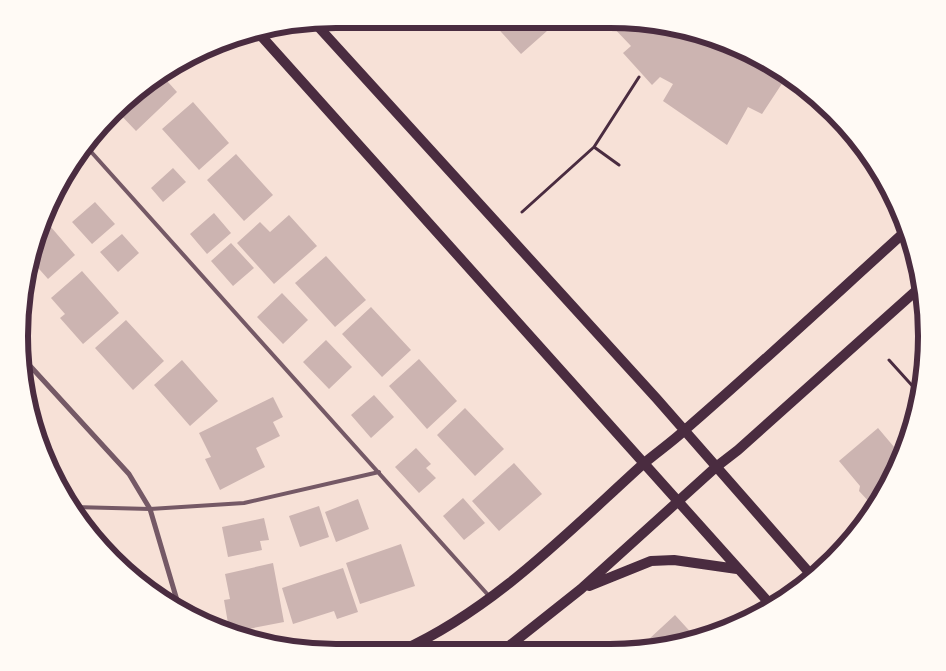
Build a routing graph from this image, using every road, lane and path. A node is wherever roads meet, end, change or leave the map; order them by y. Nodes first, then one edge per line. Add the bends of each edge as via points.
1 (319, 28) edge
2 (262, 36) edge
3 (638, 77) dead end
4 (594, 147) junction
5 (89, 150) edge
6 (618, 165) dead end
7 (522, 212) dead end
8 (902, 236) edge
9 (915, 291) edge
10 (889, 360) dead end
11 (29, 363) edge
12 (914, 388) edge
13 (684, 431) junction
14 (644, 464) junction
15 (716, 467) junction
16 (378, 472) junction
17 (678, 502) junction
18 (79, 507) edge
19 (150, 509) junction
20 (737, 569) junction
21 (809, 571) edge
22 (581, 589) junction
23 (490, 598) junction
24 (177, 600) edge
25 (767, 600) edge
26 (413, 644) edge
27 (512, 644) edge

1 - 13 main road
2 - 14 main road
3 - 4 path
4 - 6 path
4 - 7 path
5 - 16 lane
8 - 13 main road
9 - 15 main road
10 - 12 path
11 - 19 street via 129,474
13 - 14 main road
13 - 15 main road
14 - 17 main road
14 - 23 main road
15 - 17 main road
15 - 21 main road
16 - 19 lane via 244,503
16 - 23 lane
17 - 20 main road
17 - 22 main road
18 - 19 lane
19 - 24 street
20 - 22 main road via 674,560 651,561
20 - 25 main road
22 - 27 main road
23 - 26 main road via 460,619

